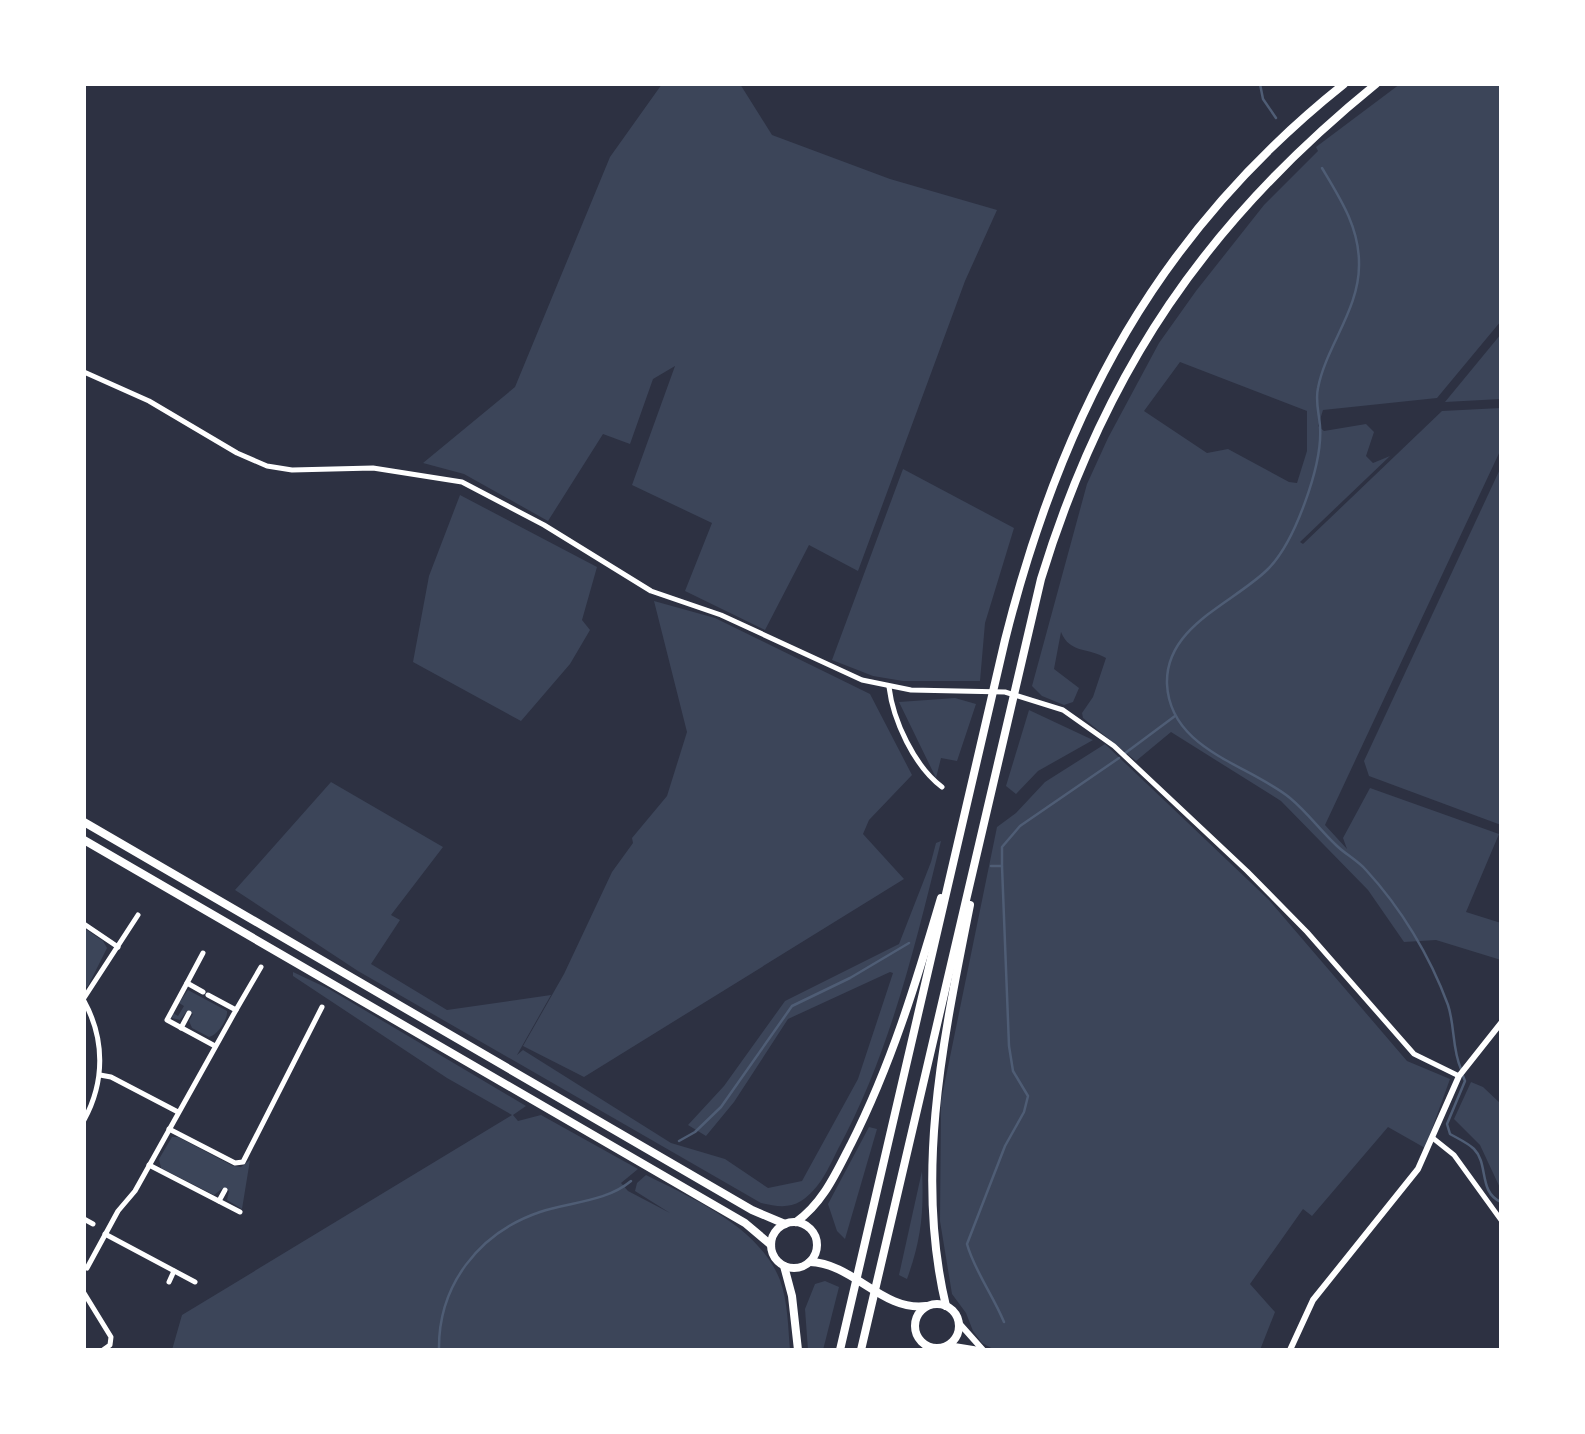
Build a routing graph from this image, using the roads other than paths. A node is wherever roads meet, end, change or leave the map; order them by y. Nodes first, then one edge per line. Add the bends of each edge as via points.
1 (1344, 84) edge
2 (1376, 84) edge
3 (84, 372) edge
4 (888, 687) junction
5 (942, 787) dead end
6 (84, 822) edge
7 (958, 838) junction
8 (84, 840) edge
9 (978, 847) junction
10 (138, 915) dead end
11 (84, 924) edge
12 (118, 947) junction
13 (203, 953) dead end
14 (261, 967) dead end
15 (187, 983) junction
16 (84, 999) edge
17 (322, 1007) dead end
18 (236, 1010) junction
19 (189, 1013) dead end
20 (1501, 1024) edge
21 (181, 1028) junction
22 (215, 1046) junction
23 (100, 1075) junction
24 (1459, 1076) junction
25 (178, 1112) junction
26 (84, 1120) edge
27 (169, 1129) junction
28 (1433, 1139) junction
29 (149, 1166) junction
30 (225, 1190) dead end
31 (219, 1201) junction
32 (240, 1212) dead end
33 (84, 1219) edge
34 (1501, 1220) edge
35 (796, 1222) junction
36 (93, 1224) dead end
37 (785, 1224) junction
38 (105, 1234) junction
39 (817, 1244) junction
40 (771, 1245) junction
41 (810, 1262) junction
42 (84, 1266) edge
43 (784, 1266) junction
44 (831, 1266) junction
45 (174, 1271) junction
46 (169, 1282) dead end
47 (195, 1282) dead end
48 (84, 1293) edge
49 (904, 1306) junction
50 (928, 1306) junction
51 (946, 1306) junction
52 (915, 1323) junction
53 (959, 1323) junction
54 (948, 1345) junction
55 (931, 1349) edge
56 (103, 1350) edge
57 (798, 1350) edge
58 (840, 1350) edge
59 (861, 1350) edge
60 (981, 1350) edge
61 (1290, 1350) edge

1 - 7 highway via 1269,150 1208,216 1147,298 1084,407 1031,543
2 - 9 highway via 1292,157 1222,232 1153,326 1106,409 1070,491 1041,579
3 - 4 street via 149,401 267,466 292,470 373,468 462,482 544,525 651,591 721,615 836,670
4 - 5 street via 890,705 923,768
4 - 24 street via 1005,692 1072,715 1114,746 1307,932 1403,1044
6 - 37 highway via 740,1203
7 - 35 highway via 916,984 879,1084 826,1191
7 - 58 highway
8 - 40 highway via 745,1223
9 - 51 highway via 934,1112 935,1225
9 - 59 highway
10 - 12 street
11 - 12 street
12 - 16 street
13 - 15 street
14 - 18 street
15 - 18 street
15 - 21 street via 168,1017
16 - 23 street via 98,1036
17 - 27 street via 245,1160 235,1163
18 - 22 street
19 - 21 street
20 - 24 street
21 - 22 street
22 - 25 street
23 - 25 street
23 - 26 street
24 - 28 street
25 - 27 street
27 - 29 street
28 - 34 street via 1454,1155
28 - 61 street via 1406,1186 1313,1300
29 - 31 street
29 - 38 street
30 - 31 street
31 - 32 street
33 - 36 street
35 - 37 highway
35 - 39 highway via 813,1232
37 - 40 highway via 775,1232
38 - 42 street via 87,1268
38 - 45 street
39 - 41 highway
39 - 44 highway
40 - 43 highway via 774,1257
41 - 43 highway via 798,1268
41 - 44 highway
43 - 57 highway
44 - 49 highway
45 - 46 street
45 - 47 street
48 - 56 street via 111,1338
49 - 50 highway
49 - 52 highway
50 - 51 highway
50 - 52 highway
51 - 53 highway
52 - 55 highway via 921,1342
53 - 54 highway via 957,1336
53 - 60 street
54 - 55 highway
54 - 60 street

